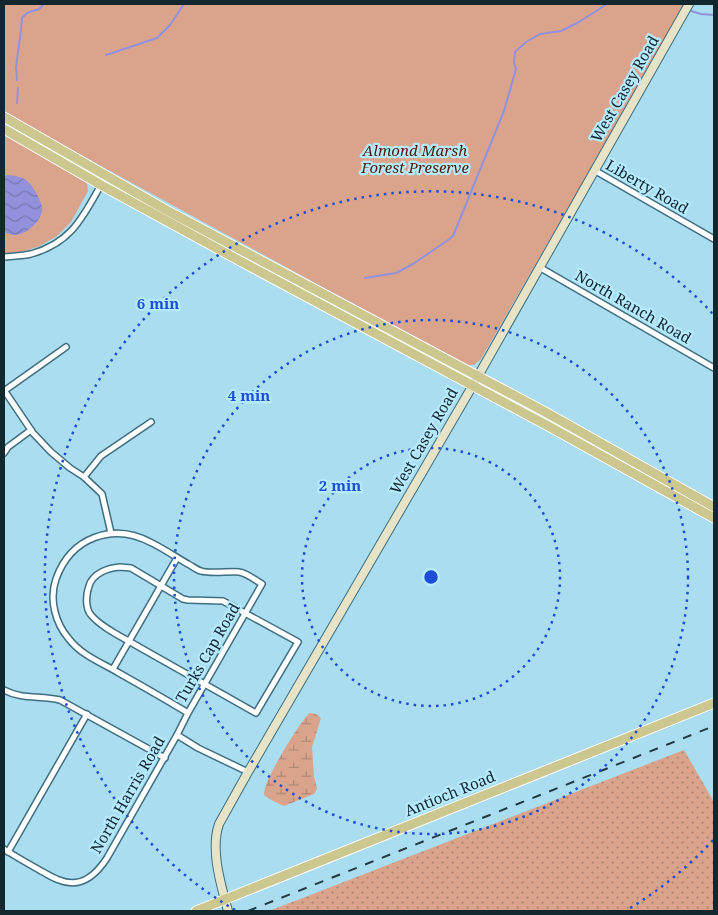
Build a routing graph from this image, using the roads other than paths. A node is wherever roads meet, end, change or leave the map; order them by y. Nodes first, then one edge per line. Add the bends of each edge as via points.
1 (689, 4) edge
2 (4, 117) edge
3 (4, 129) edge
4 (594, 170) junction
5 (106, 176) junction
6 (101, 185) junction
7 (714, 239) edge
8 (4, 257) edge
9 (539, 268) junction
10 (66, 347) dead end
11 (714, 368) edge
12 (475, 381) junction
13 (4, 391) edge
14 (150, 422) dead end
15 (31, 430) junction
16 (4, 453) edge
17 (84, 477) junction
18 (714, 508) edge
19 (714, 518) edge
20 (110, 533) junction
21 (177, 558) junction
22 (161, 586) junction
23 (246, 614) junction
24 (129, 641) junction
25 (113, 669) junction
26 (205, 684) junction
27 (4, 690) edge
28 (714, 703) edge
29 (188, 713) junction
30 (87, 714) junction
31 (177, 735) junction
32 (165, 758) junction
33 (248, 772) junction
34 (6, 851) edge
35 (225, 900) junction
36 (196, 911) edge
37 (228, 911) edge

1 - 4 main road, West Casey Road
2 - 5 main road
3 - 6 main road
4 - 7 street, Liberty Road
4 - 9 main road, West Casey Road
5 - 6 street
5 - 12 main road
6 - 8 street via 80,221 60,241 29,254
6 - 12 main road via 242,262
9 - 11 street, North Ranch Road
9 - 12 main road, West Casey Road
10 - 13 street
12 - 18 main road via 547,413
12 - 19 main road
12 - 33 main road, West Casey Road
13 - 15 street
14 - 17 street via 101,456
15 - 16 street
15 - 17 street via 51,452
17 - 20 street via 102,494
20 - 21 street via 141,538
20 - 25 street via 84,542 66,559 55,582 54,608 58,622 70,641
21 - 22 street
21 - 23 street, Turks Cap Road via 201,572 241,572 262,584
22 - 23 street via 183,599 222,601
22 - 24 street
22 - 24 street via 131,568 120,567 97,574 89,584 86,600 89,614
23 - 26 street, Turks Cap Road
23 - 26 street via 298,642 256,713
24 - 25 street
24 - 26 street
25 - 29 street
26 - 29 street, Turks Cap Road
27 - 30 street via 22,697 60,700
28 - 35 main road, Antioch Road
29 - 31 street, Turks Cap Road
30 - 32 street
30 - 34 street
31 - 32 street, North Harris Road
31 - 33 street, North Harris Road
32 - 34 street, North Harris Road via 107,858 91,877 80,882 60,881
33 - 35 main road, West Casey Road via 217,831 216,855
35 - 36 main road, Antioch Road
35 - 37 main road, West Casey Road

